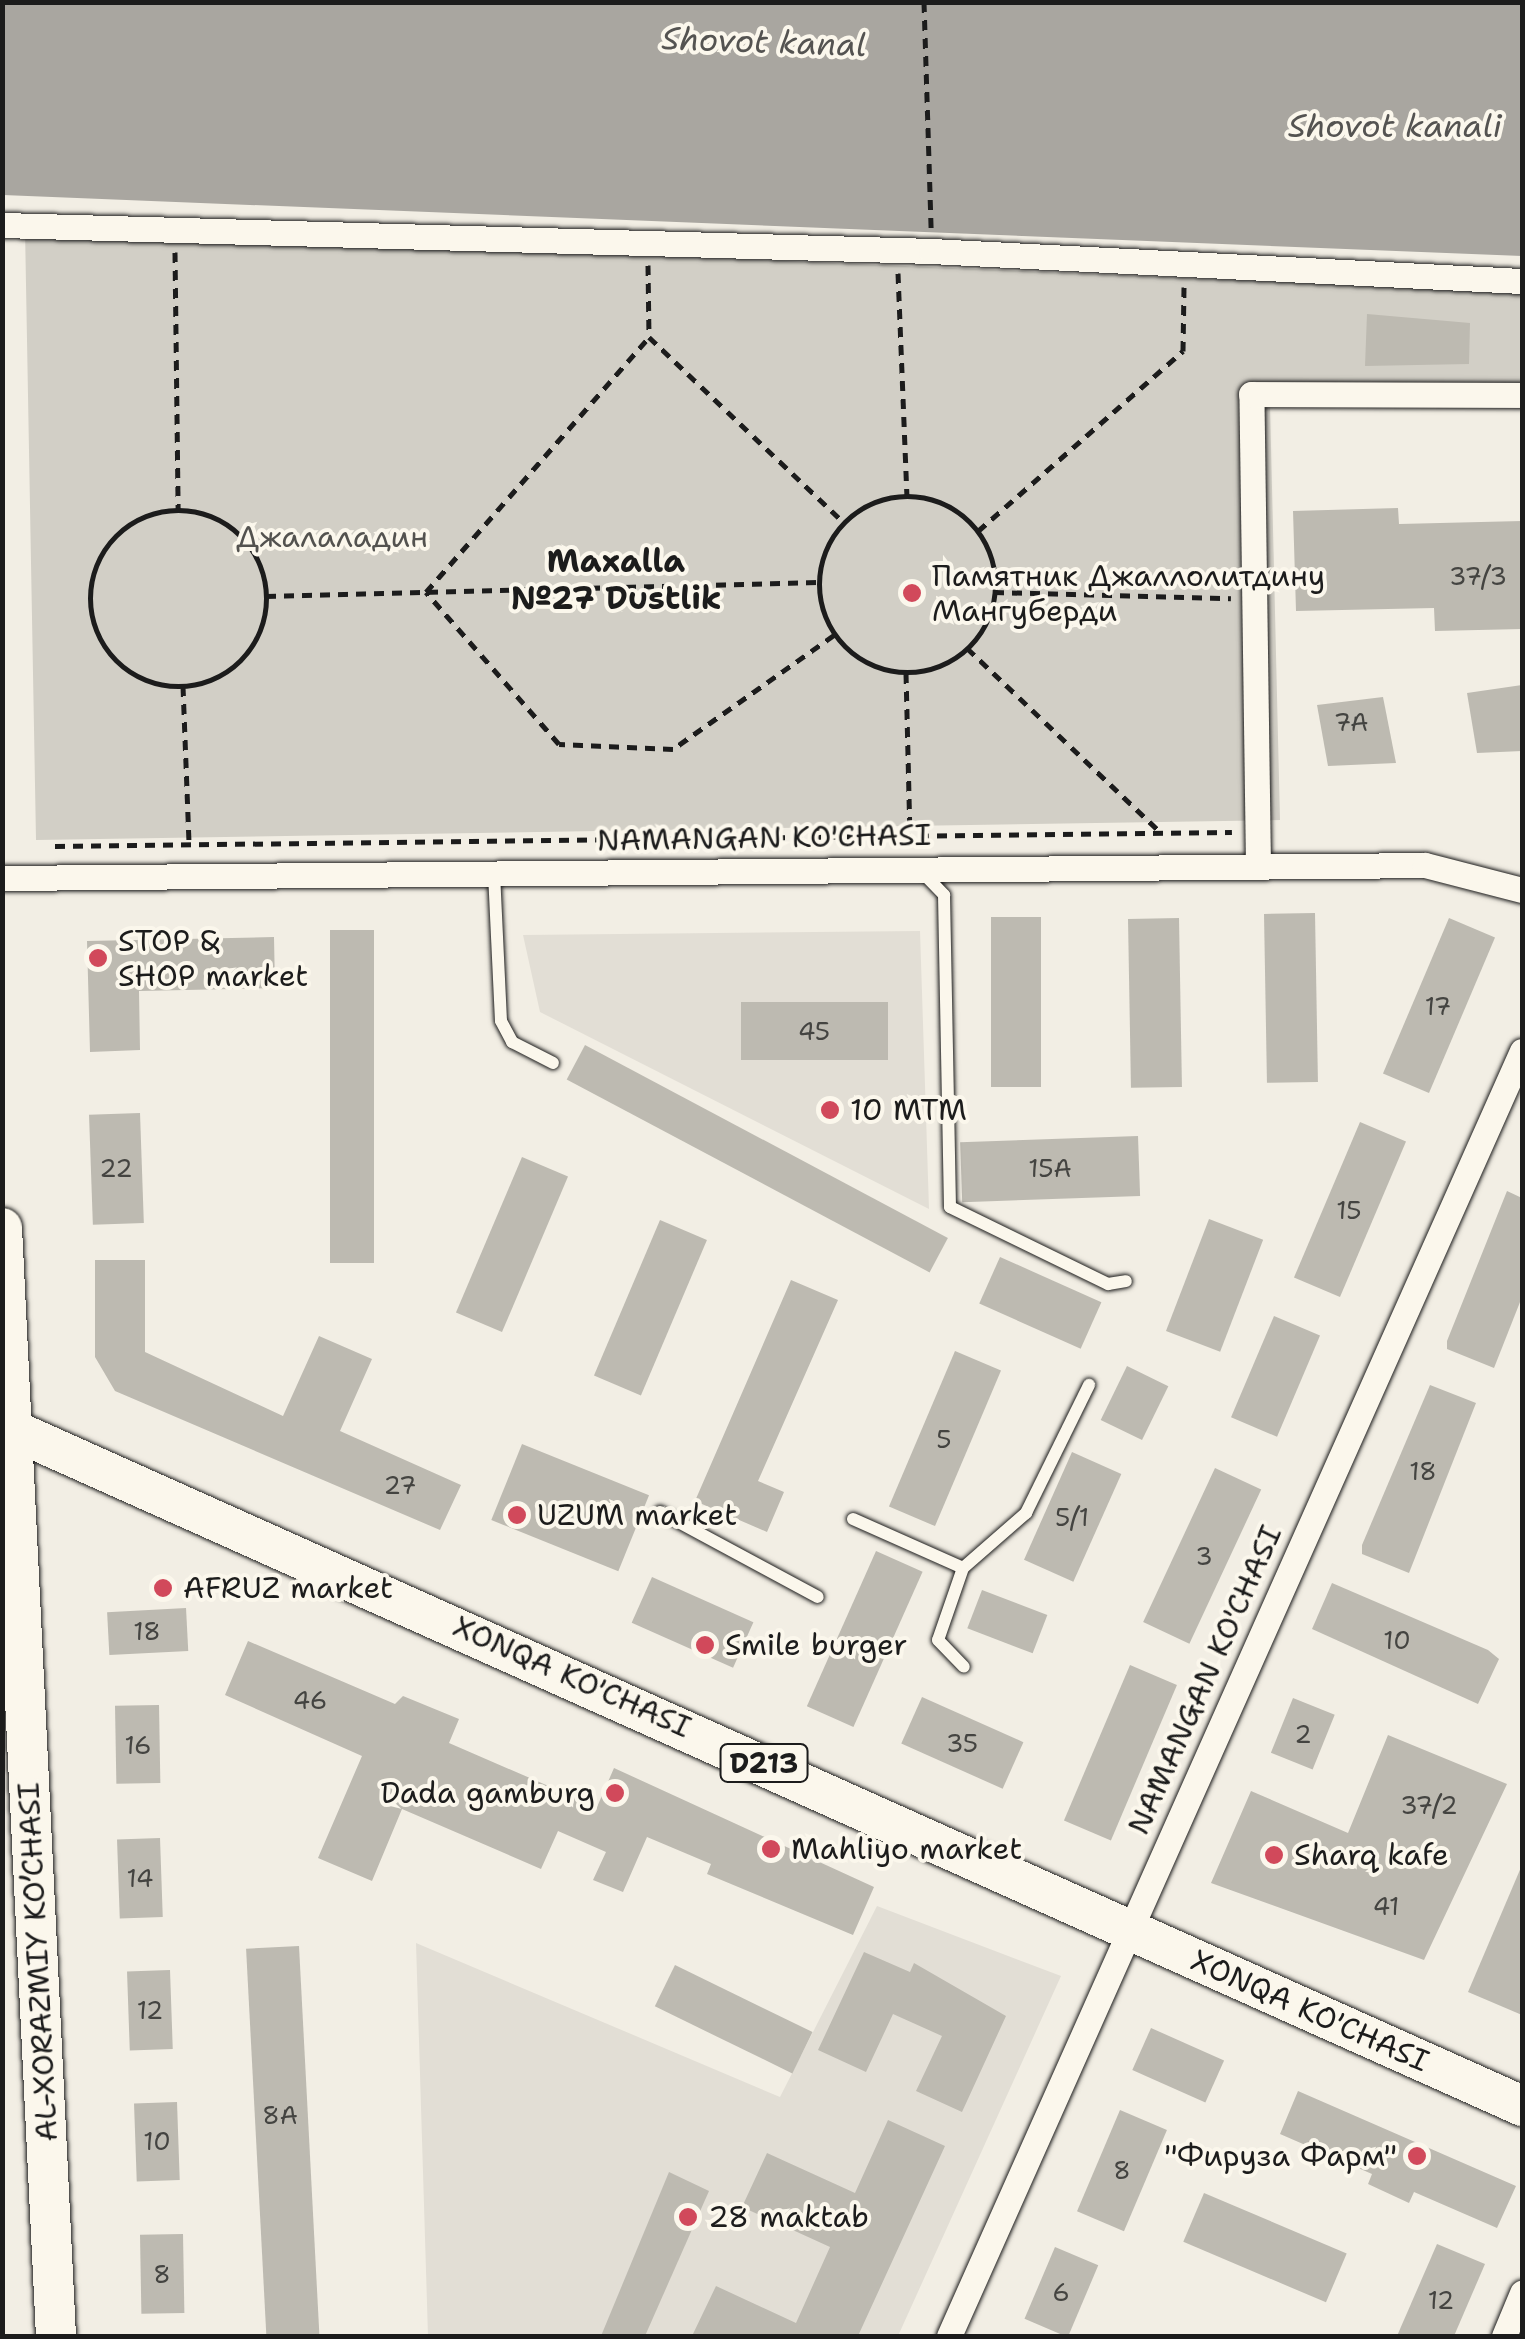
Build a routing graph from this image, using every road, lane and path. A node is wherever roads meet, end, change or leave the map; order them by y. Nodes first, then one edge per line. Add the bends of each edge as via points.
1 (924, 2) edge
2 (2, 224) edge
3 (174, 228) junction
4 (648, 242) junction
5 (898, 250) junction
6 (932, 251) junction
7 (1184, 262) junction
8 (1522, 281) edge
9 (649, 337) junction
10 (1522, 394) edge
11 (907, 496) junction
12 (178, 509) junction
13 (844, 523) junction
14 (978, 532) junction
15 (818, 582) junction
16 (426, 592) junction
17 (994, 592) junction
18 (266, 596) junction
19 (1252, 598) junction
20 (834, 635) junction
21 (967, 648) junction
22 (906, 673) junction
23 (183, 686) junction
24 (1256, 831) junction
25 (1162, 833) junction
26 (910, 838) junction
27 (189, 844) junction
28 (55, 846) dead end
29 (1258, 866) junction
30 (920, 870) junction
31 (494, 873) junction
32 (2, 878) edge
33 (1522, 890) edge
34 (1522, 1052) edge
35 (553, 1063) dead end
36 (2, 1228) edge
37 (1126, 1282) dead end
38 (1090, 1385) dead end
39 (7, 1428) edge
40 (660, 1512) dead end
41 (854, 1519) dead end
42 (963, 1568) junction
43 (818, 1597) dead end
44 (964, 1668) dead end
45 (1126, 1931) junction
46 (1522, 2106) edge
47 (1522, 2294) edge
48 (56, 2336) edge
49 (949, 2336) edge
50 (1504, 2336) edge

1 - 6 path
2 - 3 street
3 - 4 street
3 - 12 path
4 - 5 street
4 - 9 path
5 - 6 street
5 - 11 path
6 - 7 street
7 - 8 street
7 - 14 path via 1183,352
9 - 13 path
9 - 16 path
10 - 19 street via 1252,394
11 - 13 path
11 - 14 path via 958,512
12 - 18 path via 234,529 255,552
12 - 23 path via 150,514 106,547 90,600 101,640 129,671
13 - 15 path
14 - 17 path
15 - 16 path
15 - 20 path
16 - 18 path
16 - 20 path via 560,744 673,749
17 - 19 path
17 - 21 path
18 - 23 path via 257,639 238,664
19 - 24 street
20 - 22 path via 854,656
21 - 22 path
21 - 25 path
22 - 26 path
23 - 27 path
24 - 25 path
24 - 29 street
25 - 26 path
26 - 27 path
27 - 28 path
29 - 30 street, NAMANGAN KO'CHASI
29 - 33 street, NAMANGAN KO'CHASI via 1425,864
30 - 31 street, NAMANGAN KO'CHASI
30 - 37 lane via 944,895 950,1207 1108,1284
31 - 32 street, NAMANGAN KO'CHASI
31 - 35 lane via 500,1021 512,1042
34 - 45 street, NAMANGAN KO'CHASI
36 - 39 main road, AL-XORAZMIY KO’CHASI
38 - 42 lane via 1026,1514
39 - 45 main road, XONQA KO'CHASI / D213
39 - 48 main road, AL-XORAZMIY KO’CHASI
40 - 43 lane
41 - 42 lane
42 - 44 lane via 938,1640
45 - 46 main road, XONQA KO'CHASI / D213
45 - 49 street, NAMANGAN KO'CHASI
47 - 50 street

